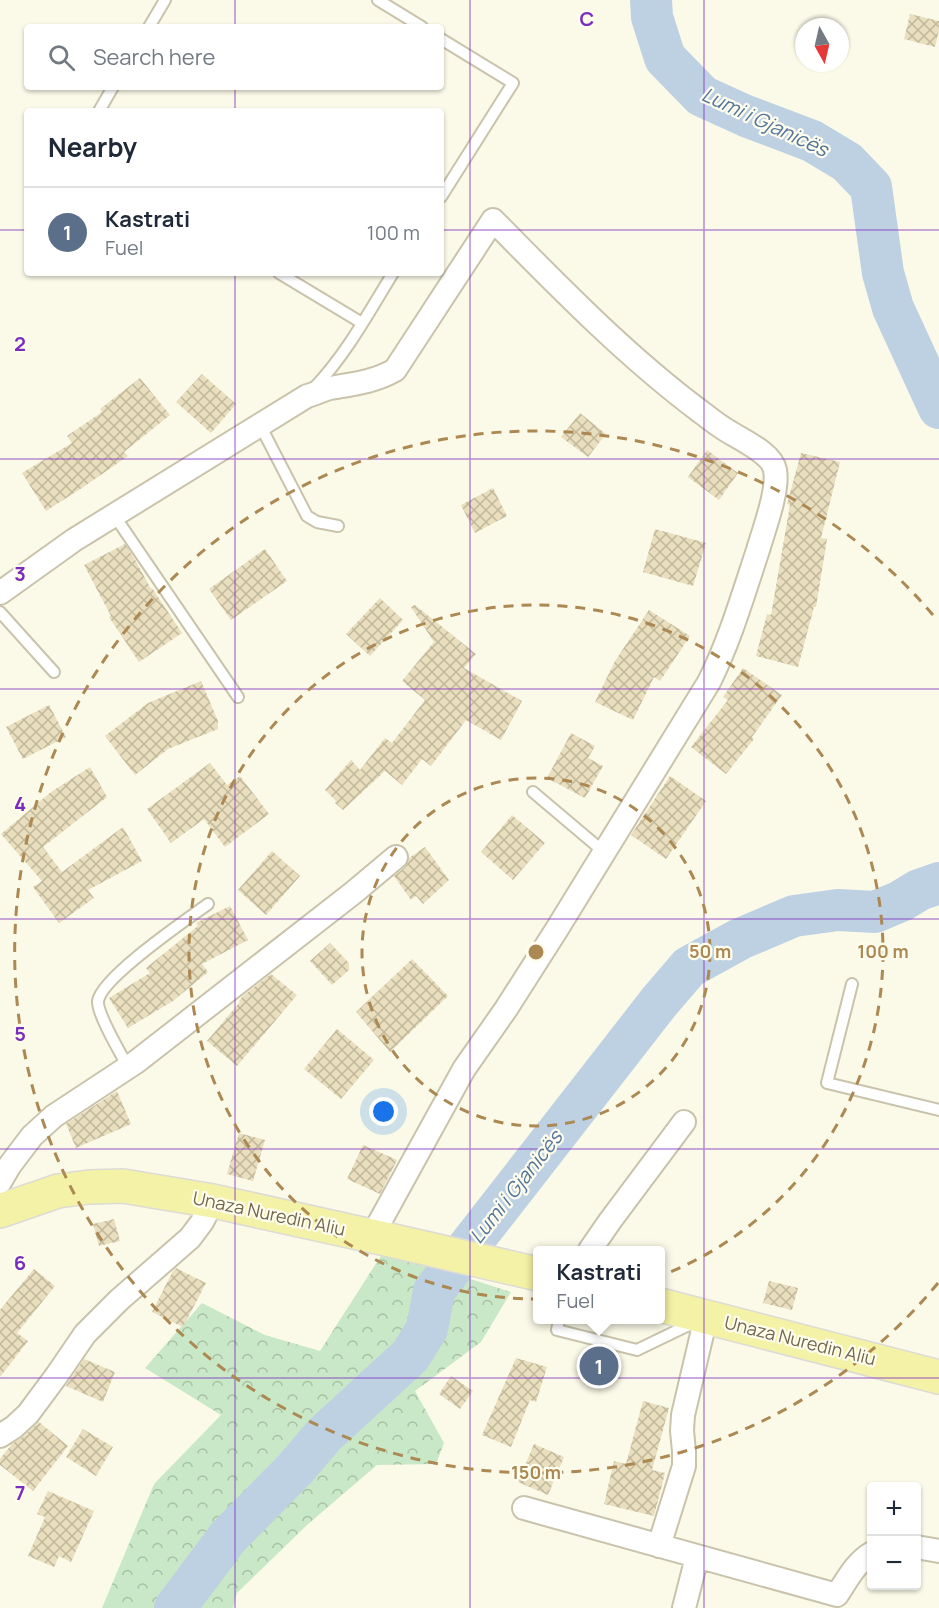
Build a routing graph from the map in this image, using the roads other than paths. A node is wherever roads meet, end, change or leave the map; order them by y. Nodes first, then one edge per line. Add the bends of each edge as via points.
1 (165, 0) edge
2 (378, 0) edge
3 (151, 24) edge
4 (417, 24) edge
5 (444, 41) edge
6 (111, 90) edge
7 (101, 108) edge
8 (444, 192) edge
9 (284, 276) edge
10 (391, 276) edge
11 (362, 323) junction
12 (307, 396) junction
13 (260, 424) junction
14 (114, 515) junction
15 (338, 526) dead end
16 (0, 593) edge
17 (0, 612) edge
18 (54, 672) dead end
19 (238, 697) dead end
20 (533, 792) dead end
21 (604, 852) junction
22 (396, 857) dead end
23 (208, 904) dead end
24 (852, 984) dead end
25 (128, 1067) junction
26 (939, 1110) edge
27 (684, 1122) dead end
28 (0, 1182) edge
29 (213, 1202) junction
30 (0, 1211) edge
31 (381, 1238) junction
32 (593, 1246) edge
33 (533, 1272) edge
34 (665, 1306) edge
35 (706, 1317) junction
36 (558, 1324) edge
37 (939, 1377) edge
38 (0, 1436) edge
39 (524, 1508) dead end
40 (659, 1546) junction
41 (921, 1548) edge
42 (939, 1551) edge
43 (867, 1556) edge
44 (698, 1557) junction
45 (835, 1601) edge
46 (684, 1608) edge

1 - 3 lane
2 - 4 lane
5 - 8 lane via 513,83
6 - 7 lane
9 - 11 lane
10 - 11 lane
11 - 12 lane via 333,368
12 - 13 street
12 - 21 street via 376,379 395,370 493,220 592,320 667,385 772,461 776,470 769,514 724,652
13 - 14 street
13 - 15 lane via 307,516
14 - 16 street
14 - 19 lane
17 - 18 lane
20 - 21 lane
21 - 31 street via 464,1069
22 - 25 street
23 - 25 lane via 122,969 103,990 98,1001 101,1015
24 - 26 lane via 827,1083
25 - 28 street via 54,1116 32,1136
27 - 32 street
29 - 30 main road, Unaza Nuredin Aliu via 123,1186 89,1187 58,1191
29 - 31 main road, Unaza Nuredin Aliu
29 - 38 street via 190,1238 85,1334 28,1414
31 - 33 main road, Unaza Nuredin Aliu
34 - 35 main road, Unaza Nuredin Aliu
35 - 36 lane via 637,1350 557,1330
35 - 37 main road, Unaza Nuredin Aliu
35 - 40 street via 682,1414 684,1466
39 - 40 street
40 - 44 street
41 - 42 street
43 - 45 street
44 - 45 street
44 - 46 street

